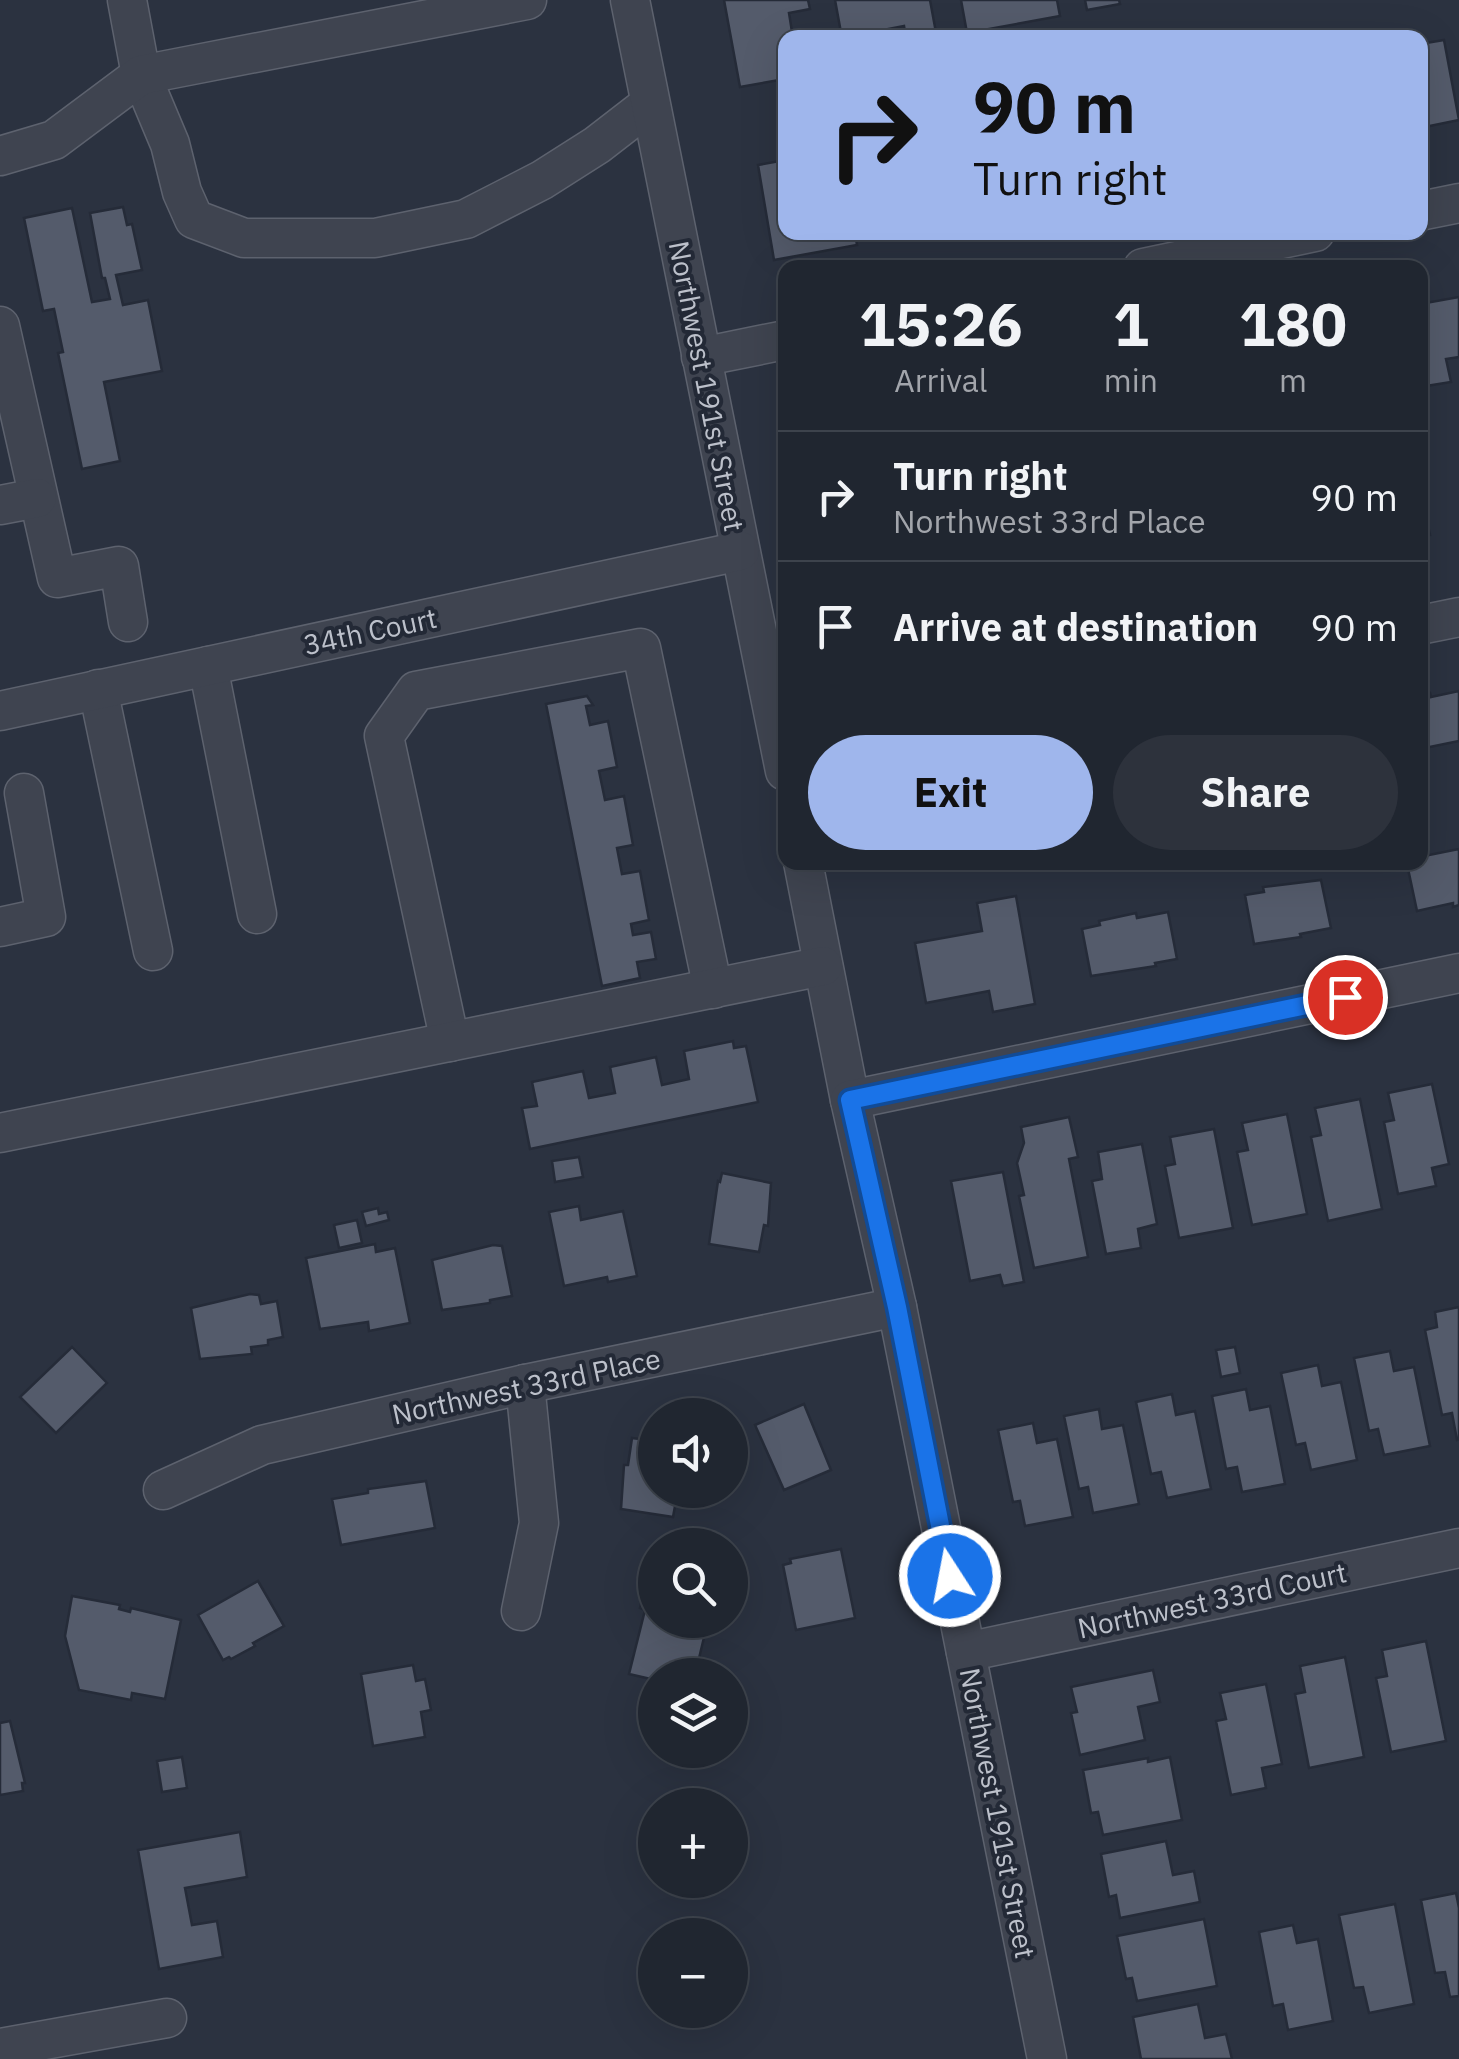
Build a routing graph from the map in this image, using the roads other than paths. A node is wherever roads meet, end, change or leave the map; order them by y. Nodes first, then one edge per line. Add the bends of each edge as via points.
1 (127, 0) edge
2 (527, 0) edge
3 (630, 0) edge
4 (467, 6) edge
5 (141, 74) junction
6 (650, 104) junction
7 (0, 156) edge
8 (1459, 203) edge
9 (1428, 209) edge
10 (1277, 240) edge
11 (1181, 260) edge
12 (0, 326) edge
13 (778, 341) edge
14 (701, 357) junction
15 (37, 498) junction
16 (0, 505) edge
17 (740, 551) junction
18 (1459, 617) edge
19 (128, 622) dead end
20 (1428, 623) edge
21 (208, 666) junction
22 (98, 690) junction
23 (0, 711) edge
24 (778, 732) edge
25 (24, 793) dead end
26 (805, 870) edge
27 (257, 914) dead end
28 (0, 927) edge
29 (153, 951) dead end
30 (823, 966) junction
31 (1459, 973) edge
32 (713, 989) junction
33 (450, 1042) junction
34 (850, 1100) junction
35 (0, 1134) edge
36 (897, 1307) junction
37 (525, 1384) junction
38 (163, 1490) dead end
39 (1459, 1548) edge
40 (521, 1611) dead end
41 (966, 1652) junction
42 (166, 2018) dead end
43 (0, 2048) edge
44 (1047, 2059) edge

1 - 5 street
2 - 4 street
3 - 6 street, Northwest 191st Street
4 - 5 street
5 - 6 street via 194,220 244,238 376,238 466,219 542,180
5 - 7 street via 54,140
6 - 14 street, Northwest 191st Street
8 - 9 street
10 - 11 street
12 - 15 street
13 - 14 street
14 - 17 street, Northwest 191st Street
15 - 16 street
15 - 19 street via 57,578 120,566
17 - 21 street, 34th Court
17 - 24 street, Northwest 191st Street
18 - 20 street
21 - 22 street, 34th Court
21 - 27 street
22 - 23 street, 34th Court
22 - 29 street
25 - 28 street via 46,918
26 - 30 street, Northwest 191st Street
30 - 32 street
30 - 34 street, Northwest 191st Street
31 - 34 street
32 - 33 street
32 - 33 street via 641,648 416,691 384,736
33 - 35 street
34 - 36 street, Northwest 191st Street
36 - 37 street, Northwest 33rd Place
36 - 41 street, Northwest 191st Street
37 - 38 street, Northwest 33rd Place via 262,1445
37 - 40 street via 540,1522
39 - 41 street, Northwest 33rd Court
41 - 44 street, Northwest 191st Street
42 - 43 street

